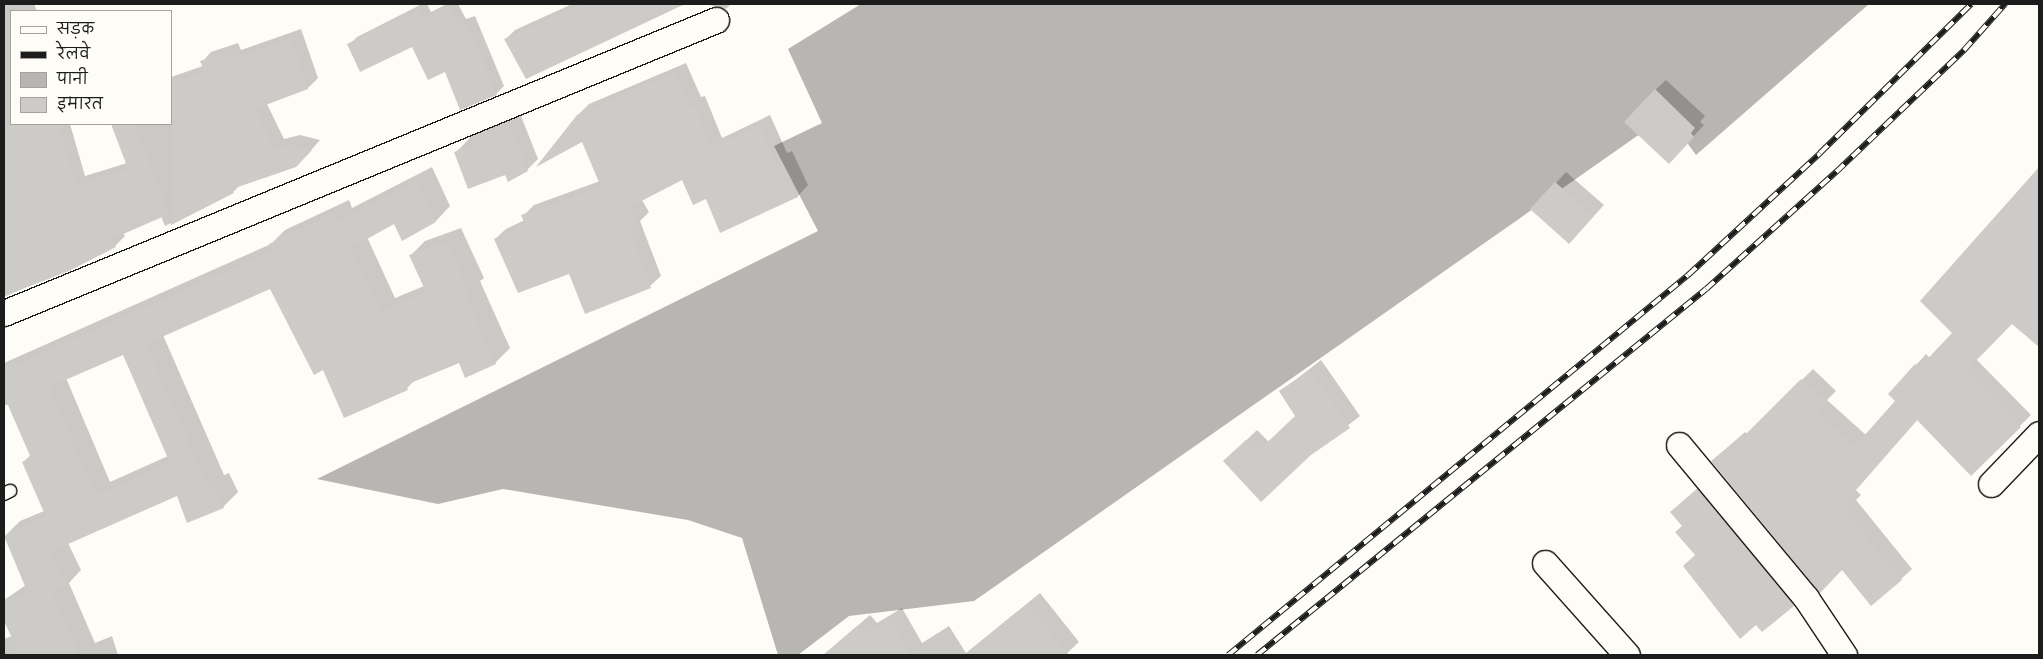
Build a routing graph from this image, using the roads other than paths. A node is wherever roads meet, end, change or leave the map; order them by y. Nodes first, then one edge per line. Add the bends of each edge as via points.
1 (716, 20) dead end
2 (4, 313) edge
3 (2039, 434) edge
4 (1679, 445) dead end
5 (1990, 484) dead end
6 (1545, 563) dead end
7 (1627, 655) edge
8 (1844, 655) edge

1 - 2 street
3 - 5 street
4 - 8 street via 1806,598
6 - 7 street

